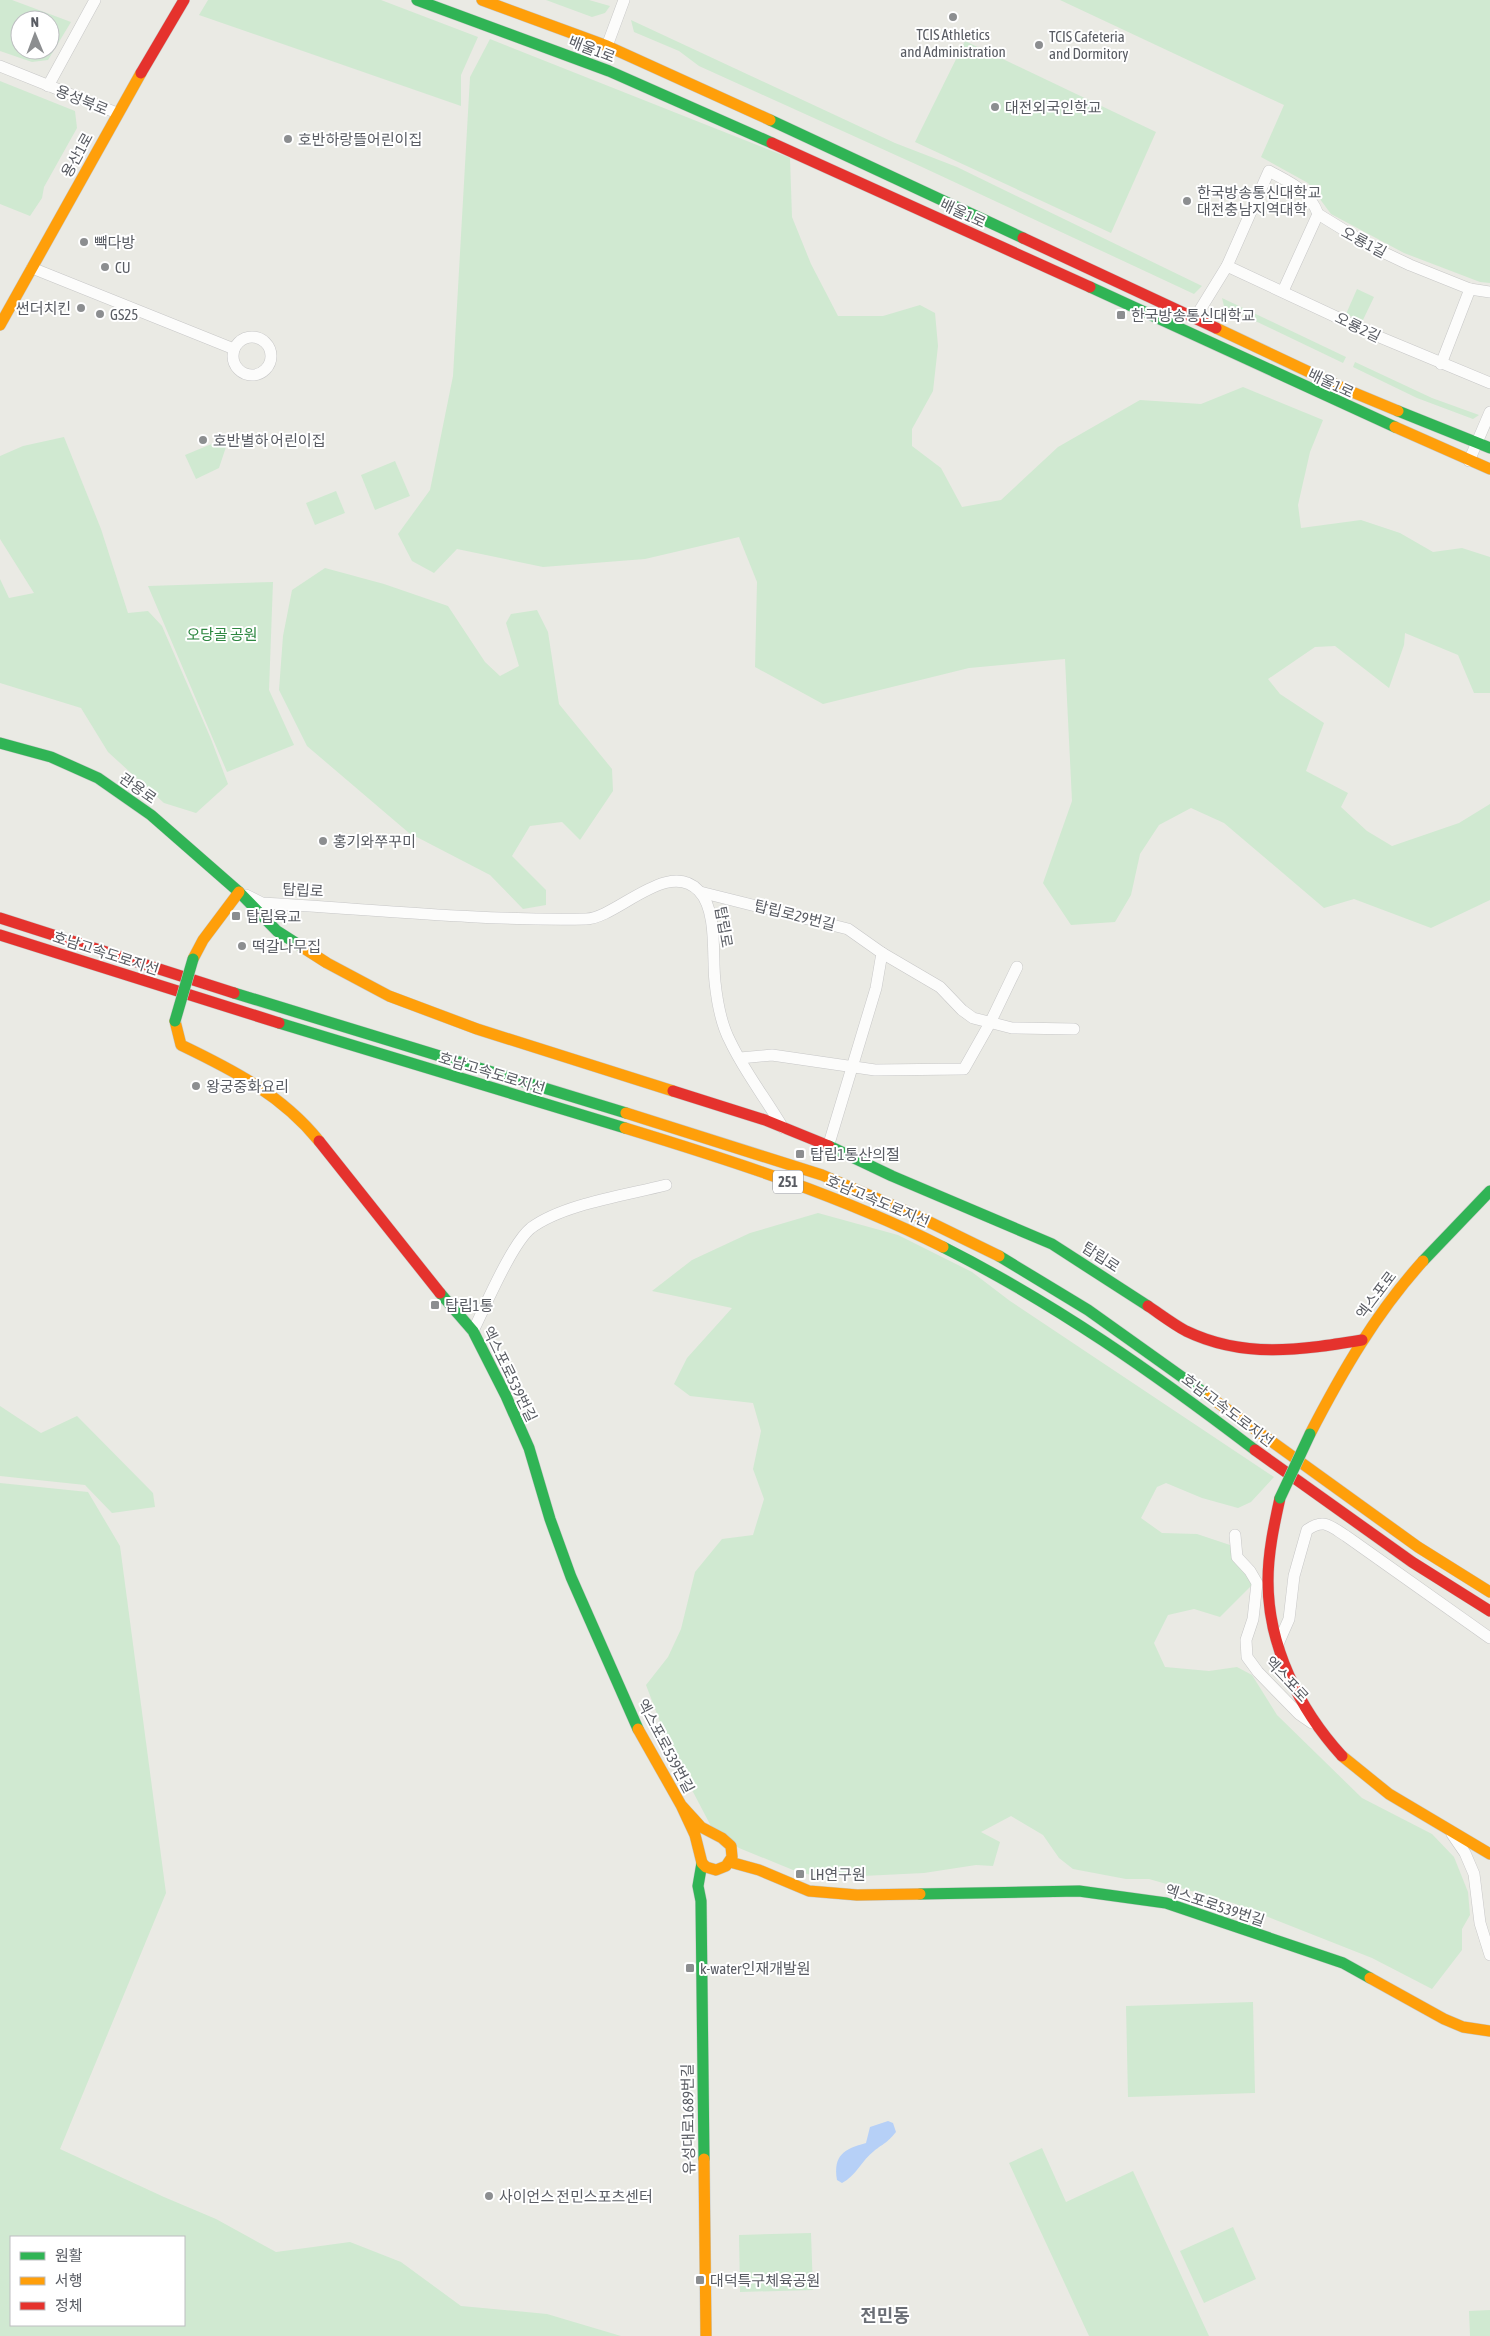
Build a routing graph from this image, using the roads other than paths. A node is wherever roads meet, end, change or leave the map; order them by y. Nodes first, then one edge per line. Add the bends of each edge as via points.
1 (95, 0) edge
2 (184, 0) edge
3 (417, 0) edge
4 (482, 0) edge
5 (624, 0) edge
6 (607, 46) junction
7 (0, 66) edge
8 (48, 86) junction
9 (116, 113) junction
10 (1318, 214) junction
11 (1227, 266) junction
12 (32, 268) junction
13 (1470, 288) junction
14 (1283, 291) junction
15 (1490, 292) edge
16 (1195, 318) junction
17 (0, 326) edge
18 (234, 349) dead end
19 (1441, 364) junction
20 (1490, 383) edge
21 (1490, 412) edge
22 (1477, 443) junction
23 (1490, 448) edge
24 (1469, 461) junction
25 (1490, 469) edge
26 (0, 743) edge
27 (239, 892) junction
28 (700, 892) junction
29 (0, 918) edge
30 (0, 935) edge
31 (882, 953) junction
32 (1017, 967) dead end
33 (990, 1023) junction
34 (1074, 1029) dead end
35 (740, 1058) junction
36 (853, 1067) junction
37 (784, 1128) junction
38 (828, 1147) junction
39 (666, 1186) dead end
40 (1490, 1191) edge
41 (472, 1331) junction
42 (1362, 1340) junction
43 (1235, 1535) dead end
44 (1490, 1592) edge
45 (1490, 1611) edge
46 (1490, 1638) edge
47 (1278, 1644) junction
48 (1316, 1725) junction
49 (681, 1805) junction
50 (1450, 1830) junction
51 (717, 1837) junction
52 (700, 1848) junction
53 (731, 1848) junction
54 (1490, 1854) edge
55 (730, 1862) junction
56 (702, 1863) junction
57 (716, 1870) junction
58 (821, 1891) junction
59 (701, 1901) junction
60 (1490, 1955) edge
61 (1490, 2031) edge
62 (706, 2336) edge

1 - 8 street, 용성북로
2 - 9 main road, 용산1로
3 - 24 main road, 배울1로 via 609,70
4 - 6 main road, 배울1로
5 - 6 street
6 - 16 main road, 배울1로
7 - 8 street, 용성북로
8 - 9 street, 용성북로
9 - 12 main road, 용산1로
10 - 11 street, 오룡1길 via 1299,187 1269,172
10 - 13 street, 오룡1길 via 1370,246
10 - 14 street
11 - 14 street, 오룡2길
11 - 16 street, 오룡1길
12 - 17 main road, 용산1로
12 - 18 street
13 - 15 street, 오룡1길
13 - 19 street
14 - 19 street, 오룡2길
16 - 22 main road, 배울1로 via 1345,389
19 - 20 street, 오룡2길
21 - 22 street
22 - 23 main road, 배울1로
22 - 24 street
24 - 25 main road, 배울1로
26 - 27 main road, 관용로 via 51,758 98,778 151,815
27 - 28 street, 탑립로 via 262,903 523,920 595,918 641,891 674,882 690,883
27 - 37 main road, 탑립로 via 278,930 327,964 389,996 477,1029
27 - 41 main road, 엑스포로539번길, bridge via 203,940 193,959 175,1021 181,1044 237,1072 268,1092 304,1122
28 - 31 street, 탑립로29번길 via 848,928
28 - 35 street, 탑립로 via 713,931 715,982 724,1026
29 - 44 main road, 호남고속도로지선 / 251 via 822,1175 913,1214 1005,1259 1088,1310 1418,1546
30 - 45 main road, 호남고속도로지선 / 251 via 650,1136 818,1192 908,1229 997,1274 1079,1324 1159,1377 1405,1557
31 - 33 street, 탑립로29번길 via 940,987 973,1018
31 - 36 street via 876,988
32 - 33 street
33 - 34 street, 탑립로29번길 via 1012,1028
33 - 36 street via 964,1069 875,1070
35 - 36 street via 772,1055
35 - 37 street, 탑립로
36 - 38 street
37 - 38 main road, 탑립로
38 - 42 main road, 탑립로 via 1052,1244 1205,1341 1253,1351 1280,1351
39 - 41 street via 564,1211 530,1228 509,1258
40 - 42 main road, 엑스포로 via 1404,1282
41 - 49 main road, 엑스포로539번길 via 529,1448 571,1577 645,1744
42 - 47 main road, 엑스포로, bridge via 1335,1385 1280,1498 1268,1582
43 - 48 street, 엑스포로 via 1237,1557 1257,1583 1253,1619 1246,1640 1247,1657 1298,1714
46 - 47 street via 1328,1524 1317,1523 1307,1530 1294,1576 1289,1619
47 - 48 main road, 엑스포로 via 1299,1700
48 - 50 main road, 엑스포로 via 1358,1771
49 - 51 main road via 701,1827
49 - 52 main road
50 - 54 main road, 엑스포로
50 - 60 street via 1474,1874 1480,1923
51 - 52 main road via 706,1840
51 - 53 main road via 727,1841
52 - 56 main road
53 - 55 main road
53 - 58 main road
55 - 57 main road
55 - 58 main road, 엑스포로539번길 via 809,1891
56 - 57 main road
56 - 59 main road, 유성대로1689번길 via 698,1886
57 - 59 main road
58 - 61 main road, 엑스포로539번길 via 857,1895 1079,1891 1166,1903 1343,1963 1444,2019 1463,2027
59 - 62 main road, 유성대로1689번길

